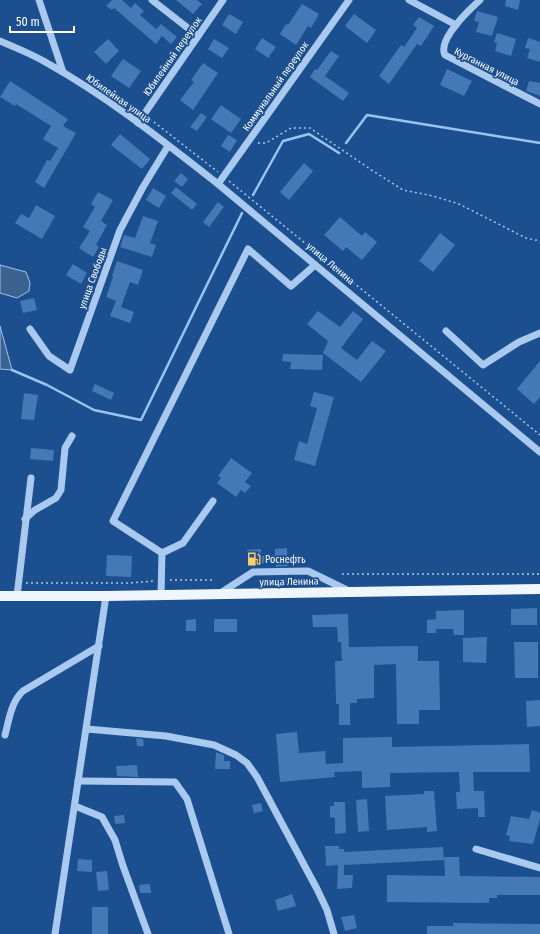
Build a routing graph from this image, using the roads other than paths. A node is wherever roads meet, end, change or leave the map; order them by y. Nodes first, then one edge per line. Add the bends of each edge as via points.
1 (39, 0) edge
2 (152, 0) edge
3 (223, 0) edge
4 (349, 0) edge
5 (410, 0) edge
6 (480, 0) edge
7 (456, 25) junction
8 (198, 36) junction
9 (0, 41) edge
10 (63, 72) junction
11 (540, 104) edge
12 (138, 123) junction
13 (168, 146) junction
14 (218, 184) junction
15 (315, 265) junction
16 (30, 329) dead end
17 (446, 331) dead end
18 (540, 333) edge
19 (72, 436) dead end
20 (540, 452) edge
21 (31, 478) dead end
22 (213, 501) dead end
23 (26, 519) junction
24 (162, 553) junction
25 (540, 589) edge
26 (351, 592) junction
27 (219, 594) junction
28 (161, 595) junction
29 (0, 596) edge
30 (17, 596) junction
31 (106, 596) junction
32 (100, 646) junction
33 (87, 729) junction
34 (5, 735) dead end
35 (78, 781) junction
36 (75, 806) junction
37 (476, 849) dead end
38 (540, 868) edge
39 (55, 934) edge
40 (148, 934) edge
41 (229, 934) edge
42 (334, 934) edge

1 - 10 street
2 - 8 street
3 - 8 street, Юбилейный переулок
4 - 14 street, Коммунальный переулок
5 - 7 street
6 - 7 street, Курганная улица
7 - 11 street, Курганная улица via 443,46 445,55
8 - 12 street, Юбилейный переулок
9 - 10 street, Юбилейная улица
10 - 12 street, Юбилейная улица
12 - 13 street, Юбилейная улица
13 - 14 street, Юбилейная улица
13 - 16 street, улица Свободы via 120,230 70,370 49,356
14 - 15 street, улица Ленина
15 - 20 street, улица Ленина
15 - 24 street via 291,286 248,249 113,521
17 - 18 street via 483,365 519,342
19 - 23 street via 65,448 61,490 56,498 35,510
21 - 23 street
22 - 24 street via 183,543
23 - 30 street
24 - 28 street
25 - 26 main road, улица Ленина
26 - 27 main road, улица Ленина
26 - 27 street via 308,571 253,572
27 - 28 main road, улица Ленина
28 - 31 main road, улица Ленина
29 - 30 main road, улица Ленина
30 - 31 main road, улица Ленина
31 - 32 street
32 - 33 street
32 - 34 street via 23,691 14,704
33 - 35 street
33 - 42 street via 166,736 214,745 247,763 317,889
35 - 36 street
35 - 41 street via 175,782 187,799
36 - 39 street
36 - 40 street via 102,817 115,840
37 - 38 street

